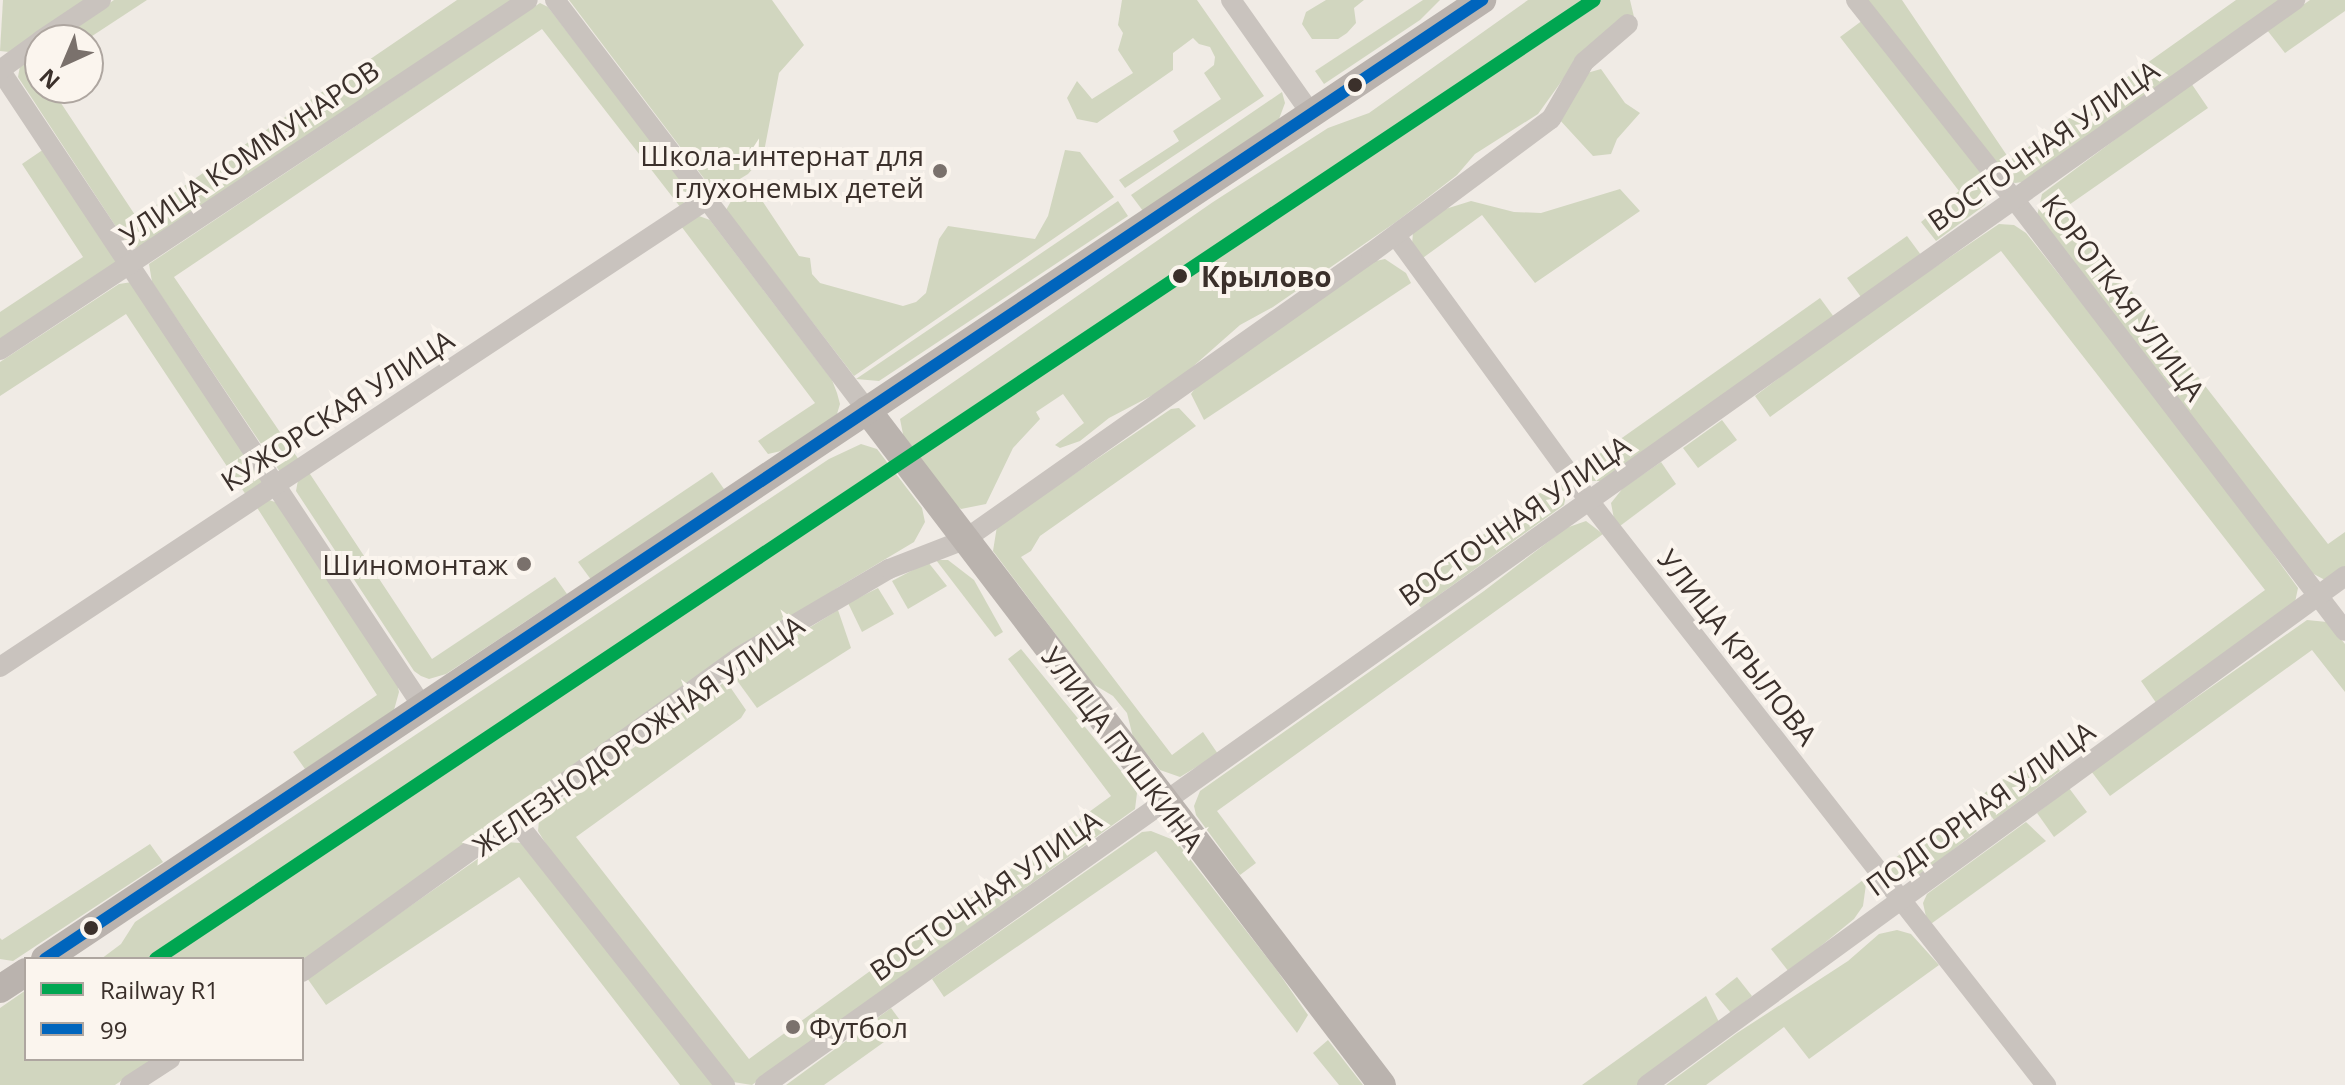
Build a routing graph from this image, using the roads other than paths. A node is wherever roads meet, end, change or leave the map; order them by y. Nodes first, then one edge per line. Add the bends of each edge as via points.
1 (101, 0) edge
2 (528, 0) edge
3 (555, 0) edge
4 (1231, 0) edge
5 (1482, 0) edge
6 (1856, 0) edge
7 (2295, 0) edge
8 (64, 24) edge
9 (1628, 24) dead end
10 (24, 52) edge
11 (0, 70) edge
12 (1312, 115) junction
13 (2014, 199) junction
14 (706, 200) junction
15 (1396, 236) junction
16 (127, 267) junction
17 (0, 350) edge
18 (867, 410) junction
19 (274, 485) junction
20 (1589, 501) junction
21 (964, 540) junction
22 (2345, 576) edge
23 (2317, 596) junction
24 (2345, 631) edge
25 (0, 667) edge
26 (424, 709) junction
27 (1163, 803) junction
28 (514, 819) junction
29 (1901, 900) junction
30 (48, 957) edge
31 (304, 971) edge
32 (24, 973) edge
33 (0, 989) edge
34 (167, 1061) edge
35 (130, 1085) edge
36 (725, 1085) edge
37 (765, 1085) edge
38 (1382, 1085) edge
39 (1647, 1085) edge
40 (2046, 1085) edge

1 - 8 street
2 - 16 street, УЛИЦА КОММУНАРОВ
3 - 14 street
4 - 12 street
5 - 12 main road
6 - 13 street, КОРОТКАЯ УЛИЦА
7 - 13 street, ВОСТОЧНАЯ УЛИЦА
9 - 15 street, ЖЕЛЕЗНОДОРОЖНАЯ УЛИЦА via 1584,62 1551,119
10 - 11 street
11 - 16 street
12 - 18 main road
13 - 20 street, ВОСТОЧНАЯ УЛИЦА
13 - 23 street, КОРОТКАЯ УЛИЦА
14 - 18 street
14 - 19 street, КУЖОРСКАЯ УЛИЦА
15 - 20 street, УЛИЦА КРЫЛОВА
15 - 21 street, ЖЕЛЕЗНОДОРОЖНАЯ УЛИЦА
16 - 17 street, УЛИЦА КОММУНАРОВ
16 - 19 street
18 - 21 main road, УЛИЦА ПУШКИНА
18 - 26 main road
19 - 25 street, КУЖОРСКАЯ УЛИЦА
19 - 26 street
20 - 27 street, ВОСТОЧНАЯ УЛИЦА
20 - 29 street, УЛИЦА КРЫЛОВА
21 - 27 main road, УЛИЦА ПУШКИНА
21 - 28 street, ЖЕЛЕЗНОДОРОЖНАЯ УЛИЦА via 889,569 739,657
22 - 23 street, ПОДГОРНАЯ УЛИЦА
23 - 24 street, КОРОТКАЯ УЛИЦА
23 - 29 street, ПОДГОРНАЯ УЛИЦА
26 - 30 main road
27 - 37 street, ВОСТОЧНАЯ УЛИЦА
27 - 38 main road, УЛИЦА ПУШКИНА
28 - 31 street, ЖЕЛЕЗНОДОРОЖНАЯ УЛИЦА
28 - 36 street
29 - 39 street, ПОДГОРНАЯ УЛИЦА
29 - 40 street, УЛИЦА КРЫЛОВА
32 - 33 main road
34 - 35 street

